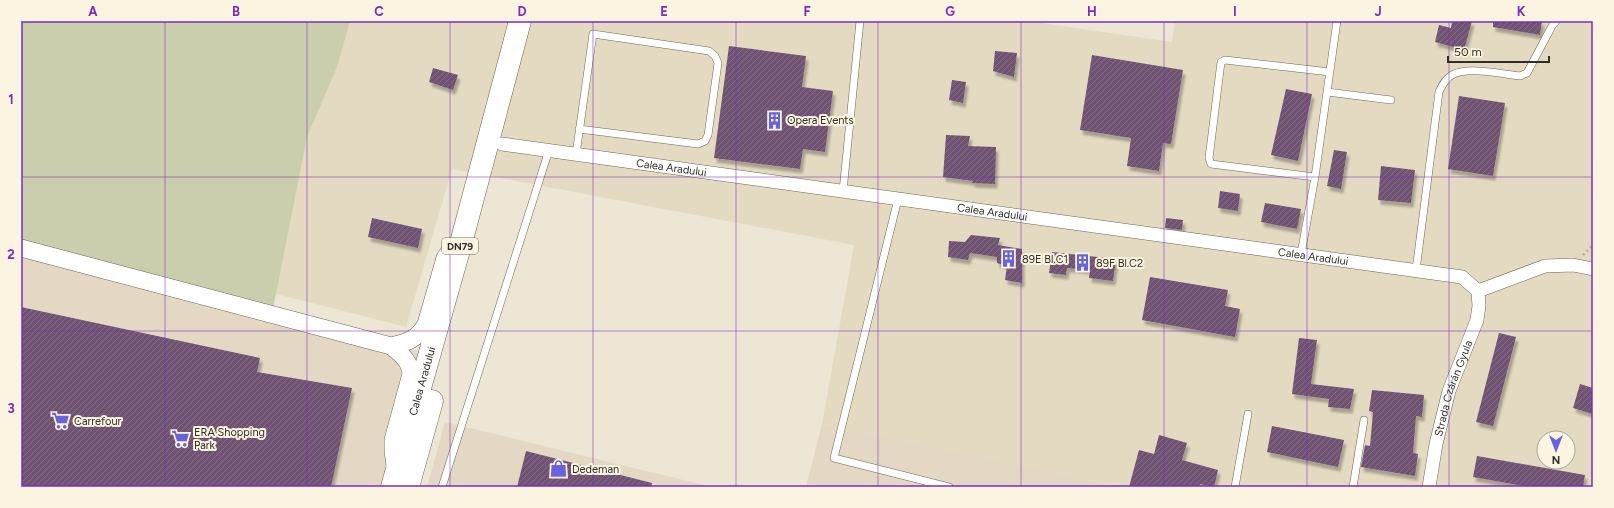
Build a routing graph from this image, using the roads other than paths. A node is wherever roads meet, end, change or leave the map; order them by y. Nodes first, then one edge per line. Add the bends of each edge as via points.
1 (520, 21) edge
2 (535, 21) edge
3 (860, 21) edge
4 (1337, 21) edge
5 (1556, 21) edge
6 (1330, 72) junction
7 (1327, 92) junction
8 (1391, 100) dead end
9 (579, 129) junction
10 (502, 144) junction
11 (549, 150) junction
12 (576, 154) junction
13 (1315, 177) junction
14 (843, 191) junction
15 (898, 199) junction
16 (461, 243) junction
17 (21, 248) edge
18 (1301, 254) junction
19 (1593, 269) edge
20 (1416, 270) junction
21 (1478, 291) junction
22 (391, 346) junction
23 (1248, 414) dead end
24 (1364, 420) dead end
25 (399, 482) edge
26 (442, 487) edge
27 (949, 487) edge
28 (1235, 487) edge
29 (1353, 487) edge
30 (1429, 487) edge

1 - 16 highway, Calea Aradului / DN79
2 - 10 highway, Calea Aradului / DN79
3 - 14 lane
4 - 6 lane
5 - 20 lane via 1527,73 1520,76 1464,72 1453,75 1444,82 1439,92
6 - 7 lane
6 - 13 lane via 1226,60 1221,62 1209,158 1211,164
7 - 8 lane
7 - 13 lane
9 - 9 lane via 593,34 709,51 715,56 718,63 705,141 698,144
9 - 12 lane
10 - 11 street, Calea Aradului
10 - 25 highway, Calea Aradului / DN79
11 - 12 street, Calea Aradului
11 - 26 lane
12 - 14 street, Calea Aradului
13 - 18 lane
14 - 15 street, Calea Aradului
15 - 18 street, Calea Aradului
15 - 27 lane via 834,458
16 - 22 street via 451,249 445,258 422,332 405,343
16 - 25 highway, Calea Aradului / DN79
17 - 22 street
18 - 20 street, Calea Aradului
19 - 21 street via 1573,265 1546,266
20 - 21 street, Calea Aradului via 1462,276
21 - 30 street, Strada Czárán Gyula via 1477,320 1449,391
22 - 25 street via 410,366 411,374 393,440
23 - 28 lane
24 - 29 lane

